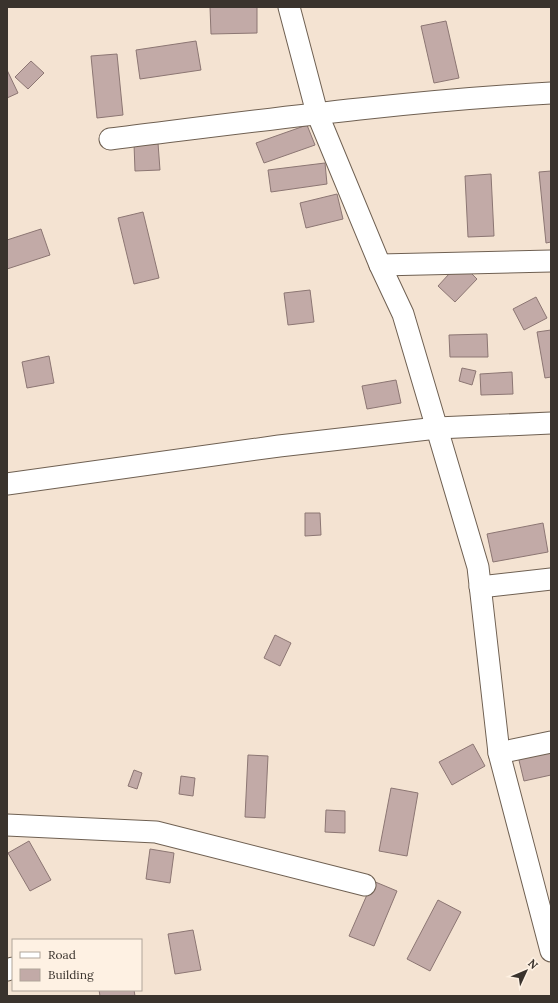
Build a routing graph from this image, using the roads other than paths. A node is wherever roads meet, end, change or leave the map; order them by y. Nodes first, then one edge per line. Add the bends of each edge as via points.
1 (289, 7) edge
2 (551, 93) edge
3 (317, 113) junction
4 (110, 139) dead end
5 (551, 261) edge
6 (380, 265) junction
7 (551, 424) edge
8 (437, 428) junction
9 (7, 484) edge
10 (551, 579) edge
11 (480, 587) junction
12 (551, 742) edge
13 (499, 754) junction
14 (7, 825) edge
15 (365, 885) dead end
16 (547, 921) edge
17 (551, 951) edge

1 - 3 street
2 - 3 street via 475,97
3 - 4 street
3 - 6 street
5 - 6 street
6 - 8 street via 403,314
7 - 8 street
8 - 9 street via 279,446
8 - 11 street via 478,567
10 - 11 street
11 - 13 street
12 - 13 street
13 - 16 street
14 - 15 street via 156,832
16 - 17 street

